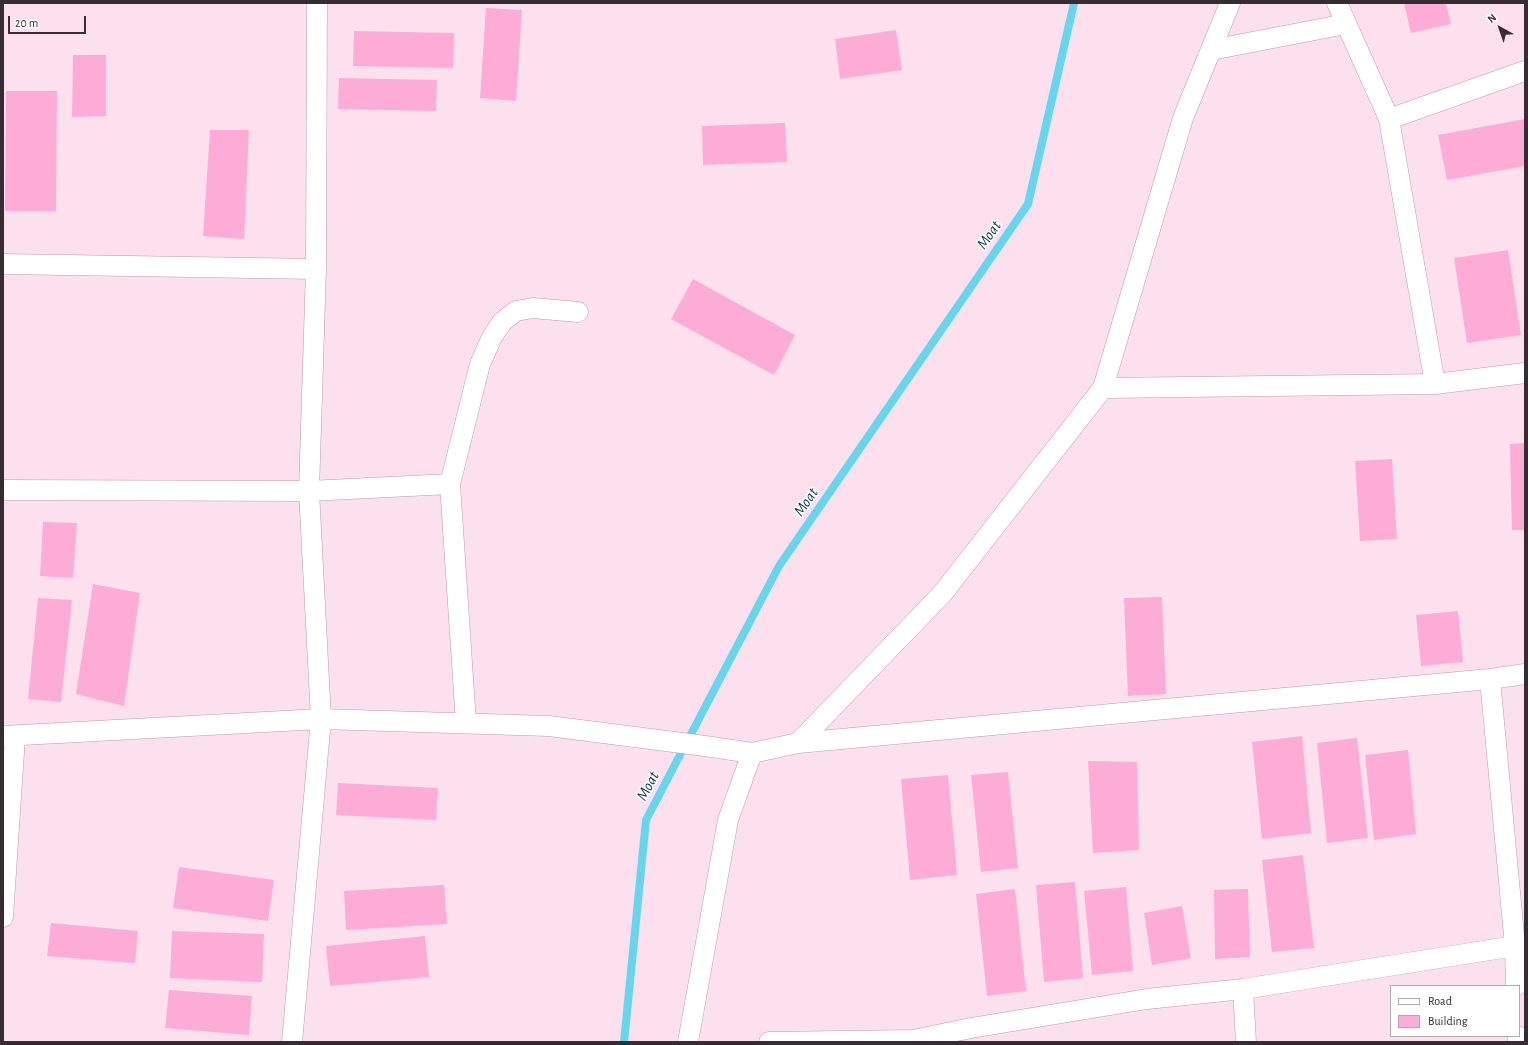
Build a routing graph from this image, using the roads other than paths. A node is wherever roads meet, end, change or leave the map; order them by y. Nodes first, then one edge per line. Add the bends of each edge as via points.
1 (317, 3) edge
2 (1230, 3) edge
3 (1337, 3) edge
4 (1346, 24) junction
5 (1211, 50) junction
6 (1525, 71) edge
7 (1389, 119) junction
8 (3, 264) edge
9 (316, 269) junction
10 (578, 312) dead end
11 (1525, 373) edge
12 (1435, 384) junction
13 (1103, 388) junction
14 (450, 484) junction
15 (3, 490) edge
16 (310, 491) junction
17 (1525, 674) edge
18 (1490, 680) junction
19 (321, 719) junction
20 (466, 724) junction
21 (9, 737) edge
22 (798, 743) junction
23 (752, 753) junction
24 (3, 918) edge
25 (1515, 946) junction
26 (1516, 985) edge
27 (1243, 988) junction
28 (972, 1035) edge
29 (292, 1042) edge
30 (688, 1042) edge
31 (769, 1042) edge
32 (1246, 1042) edge

1 - 9 street
2 - 5 street
3 - 4 street
4 - 5 street
4 - 7 street
5 - 13 street via 1183,118
6 - 7 street
7 - 12 street
8 - 9 street
9 - 16 street
10 - 14 street via 533,308 516,311 502,322 480,364
11 - 12 street
12 - 13 street
13 - 22 street via 942,594
14 - 16 street
14 - 20 street
15 - 16 street
16 - 19 street
17 - 18 street
18 - 22 street
18 - 25 street
19 - 20 street
19 - 21 street
19 - 29 street
20 - 23 street via 550,726
21 - 24 street
22 - 23 street
23 - 30 street via 728,820
25 - 26 street
25 - 27 street
27 - 28 street via 1147,999
27 - 32 street
28 - 31 street via 913,1040

